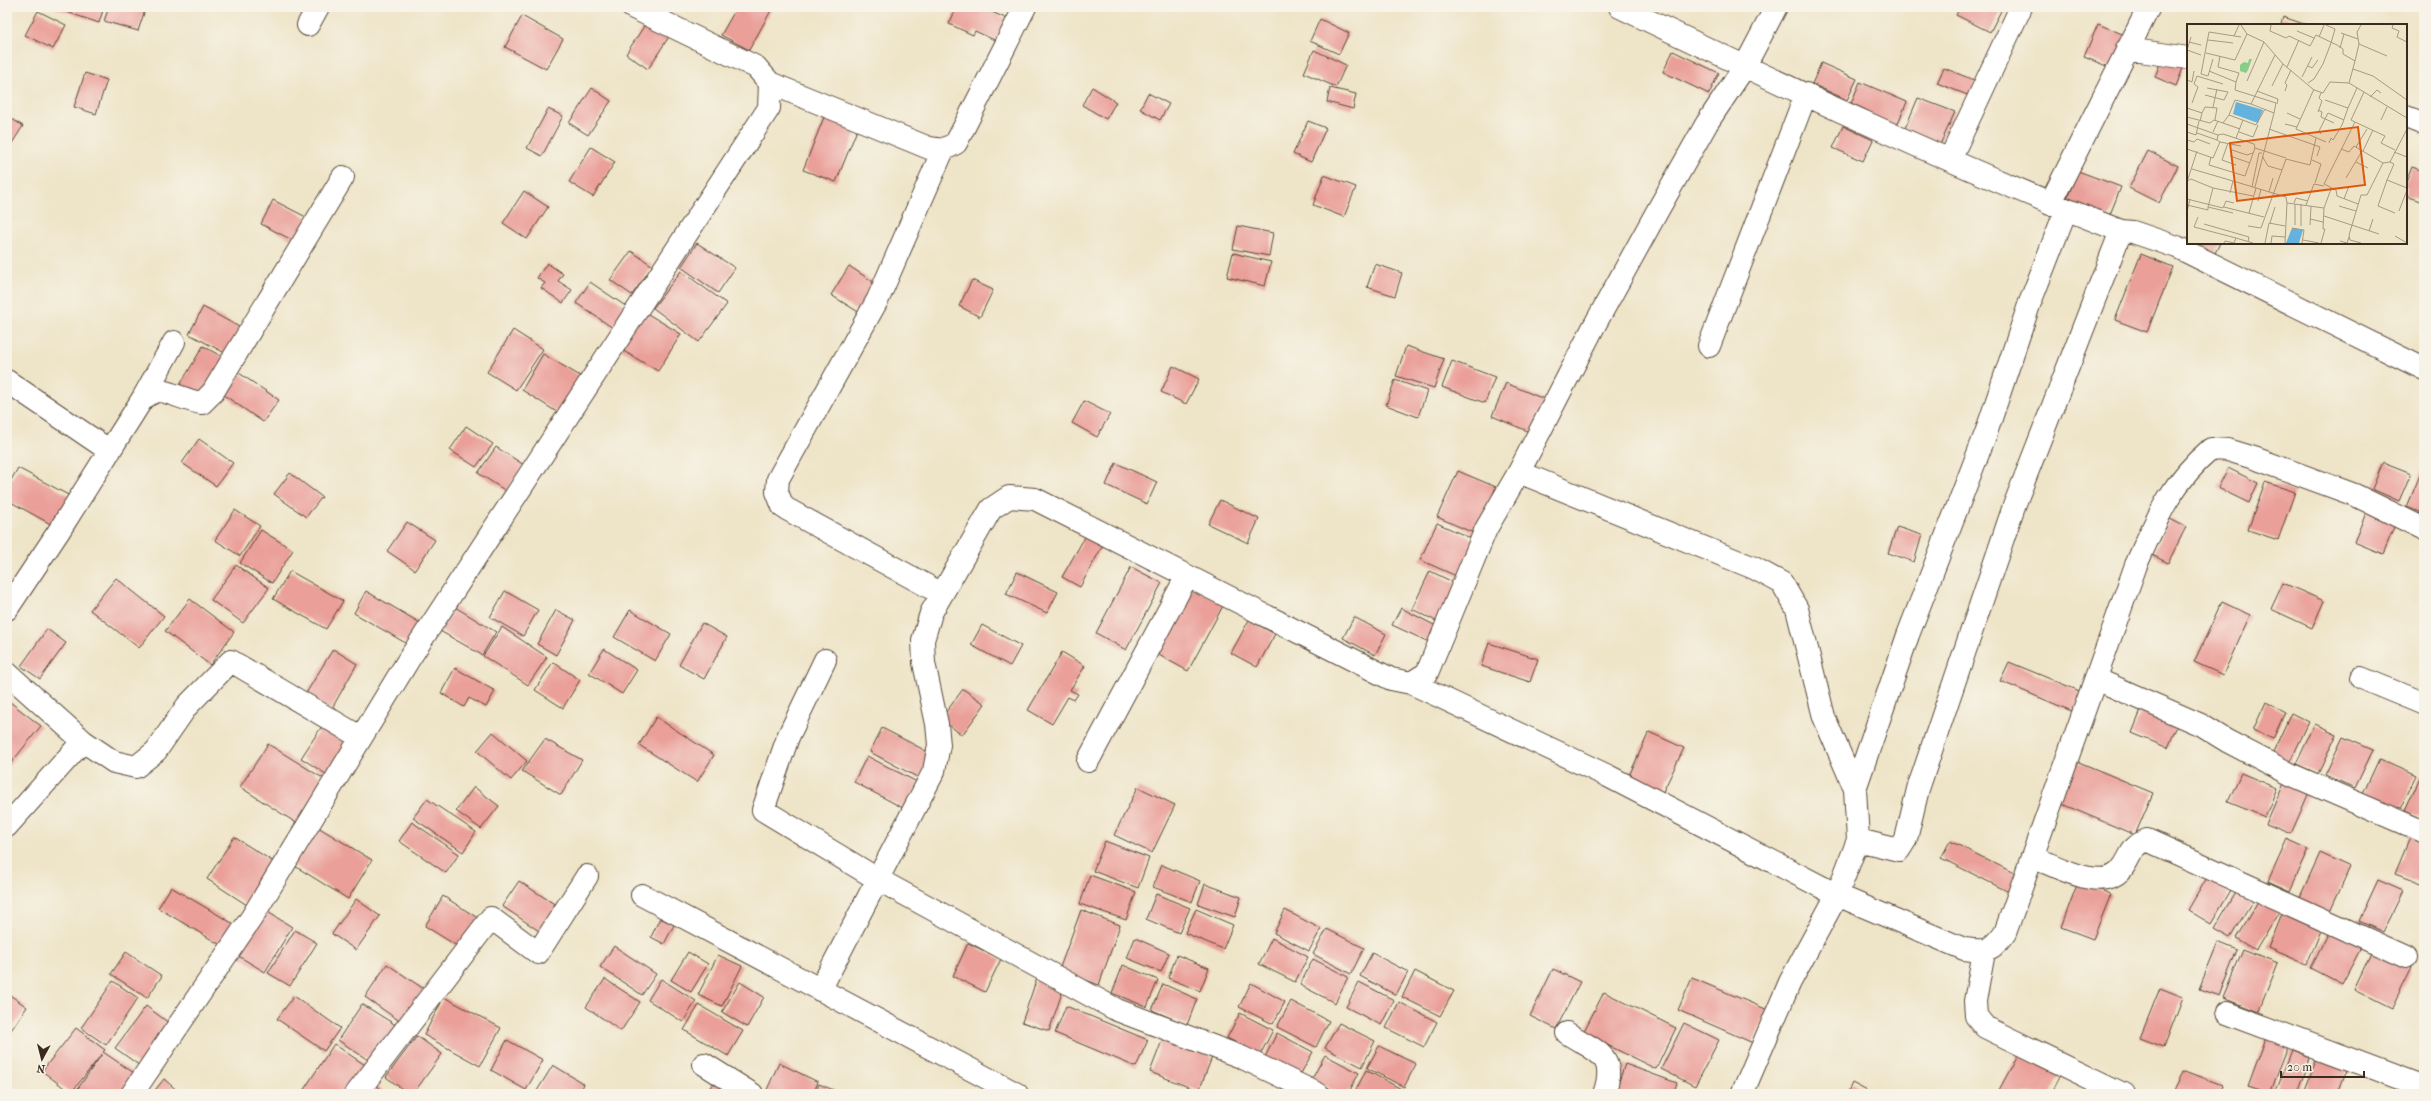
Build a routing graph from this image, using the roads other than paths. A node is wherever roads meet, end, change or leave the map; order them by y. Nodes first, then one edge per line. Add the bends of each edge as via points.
1 (1025, 7) edge
2 (1620, 7) edge
3 (1776, 7) edge
4 (2021, 7) edge
5 (2148, 7) edge
6 (641, 9) edge
7 (2127, 49) junction
8 (2187, 58) edge
9 (1744, 66) junction
10 (770, 83) junction
11 (1806, 94) junction
12 (2407, 116) edge
13 (2424, 124) edge
14 (943, 150) junction
15 (1950, 159) junction
16 (343, 177) dead end
17 (2058, 207) junction
18 (2121, 231) junction
19 (174, 342) dead end
20 (1709, 346) dead end
21 (2424, 369) edge
22 (7, 381) edge
23 (143, 398) junction
24 (110, 451) junction
25 (1520, 472) junction
26 (2424, 529) edge
27 (1187, 576) junction
28 (942, 594) junction
29 (7, 609) edge
30 (825, 660) dead end
31 (7, 673) edge
32 (2361, 678) dead end
33 (2096, 679) junction
34 (1411, 683) junction
35 (2424, 704) edge
36 (360, 737) junction
37 (83, 741) junction
38 (1088, 761) dead end
39 (1855, 789) junction
40 (7, 826) edge
41 (2424, 832) edge
42 (1858, 840) junction
43 (2032, 857) junction
44 (587, 876) dead end
45 (879, 880) junction
46 (642, 895) dead end
47 (1837, 895) junction
48 (1984, 952) junction
49 (2406, 957) dead end
50 (820, 990) junction
51 (2227, 1013) dead end
52 (1567, 1033) dead end
53 (704, 1064) dead end
54 (2424, 1087) edge
55 (132, 1094) edge
56 (356, 1094) edge
57 (752, 1094) edge
58 (1017, 1094) edge
59 (1318, 1094) edge
60 (1604, 1094) edge
61 (1742, 1094) edge
62 (2123, 1094) edge

1 - 14 street via 956,143
2 - 9 street
3 - 9 street
4 - 15 street
5 - 7 street
6 - 10 street via 756,67
7 - 8 street
7 - 17 street
9 - 11 street
9 - 25 street via 1707,123 1593,328
10 - 14 street via 929,148
10 - 36 street via 769,108
11 - 15 street
11 - 20 street
12 - 13 street
14 - 28 street via 878,299 778,479 777,492 783,507
15 - 17 street
16 - 23 street via 213,392 202,403 189,402 157,391
17 - 18 street
17 - 39 street via 2029,305 1986,433 1908,634
18 - 21 street via 2133,232 2177,247
18 - 42 street via 2014,506 1918,789 1906,839 1899,850
19 - 23 street
22 - 24 street
23 - 24 street
24 - 29 street
25 - 34 street via 1486,529 1426,673
25 - 39 street via 1754,568 1782,583 1797,609 1824,717
26 - 33 street via 2355,495 2257,459 2228,450 2211,449 2182,477 2162,506 2136,565
27 - 28 street via 1035,499 1009,497 991,509
27 - 34 street via 1391,679
27 - 38 street
28 - 45 street via 931,613 923,640 924,663 939,745 934,771
30 - 45 street via 788,738 763,810
31 - 37 street
32 - 35 street
33 - 41 street via 2201,725 2292,775
33 - 43 street
34 - 47 street via 1608,776
36 - 37 street via 231,661 187,706 156,750 136,767 114,762
36 - 55 street via 252,917
37 - 40 street
39 - 42 street
42 - 47 street
43 - 48 street via 2005,933 1996,946
43 - 49 street via 2093,880 2109,879 2120,871 2136,845 2147,840
44 - 56 street via 538,953 491,918
45 - 50 street
45 - 59 street via 1117,1010 1242,1057
46 - 50 street
47 - 48 street via 1964,949
47 - 61 street via 1790,982
48 - 62 street via 1975,1001 1976,1016 1985,1027
50 - 58 street
51 - 54 street
52 - 60 street via 1606,1058 1610,1071
53 - 57 street

